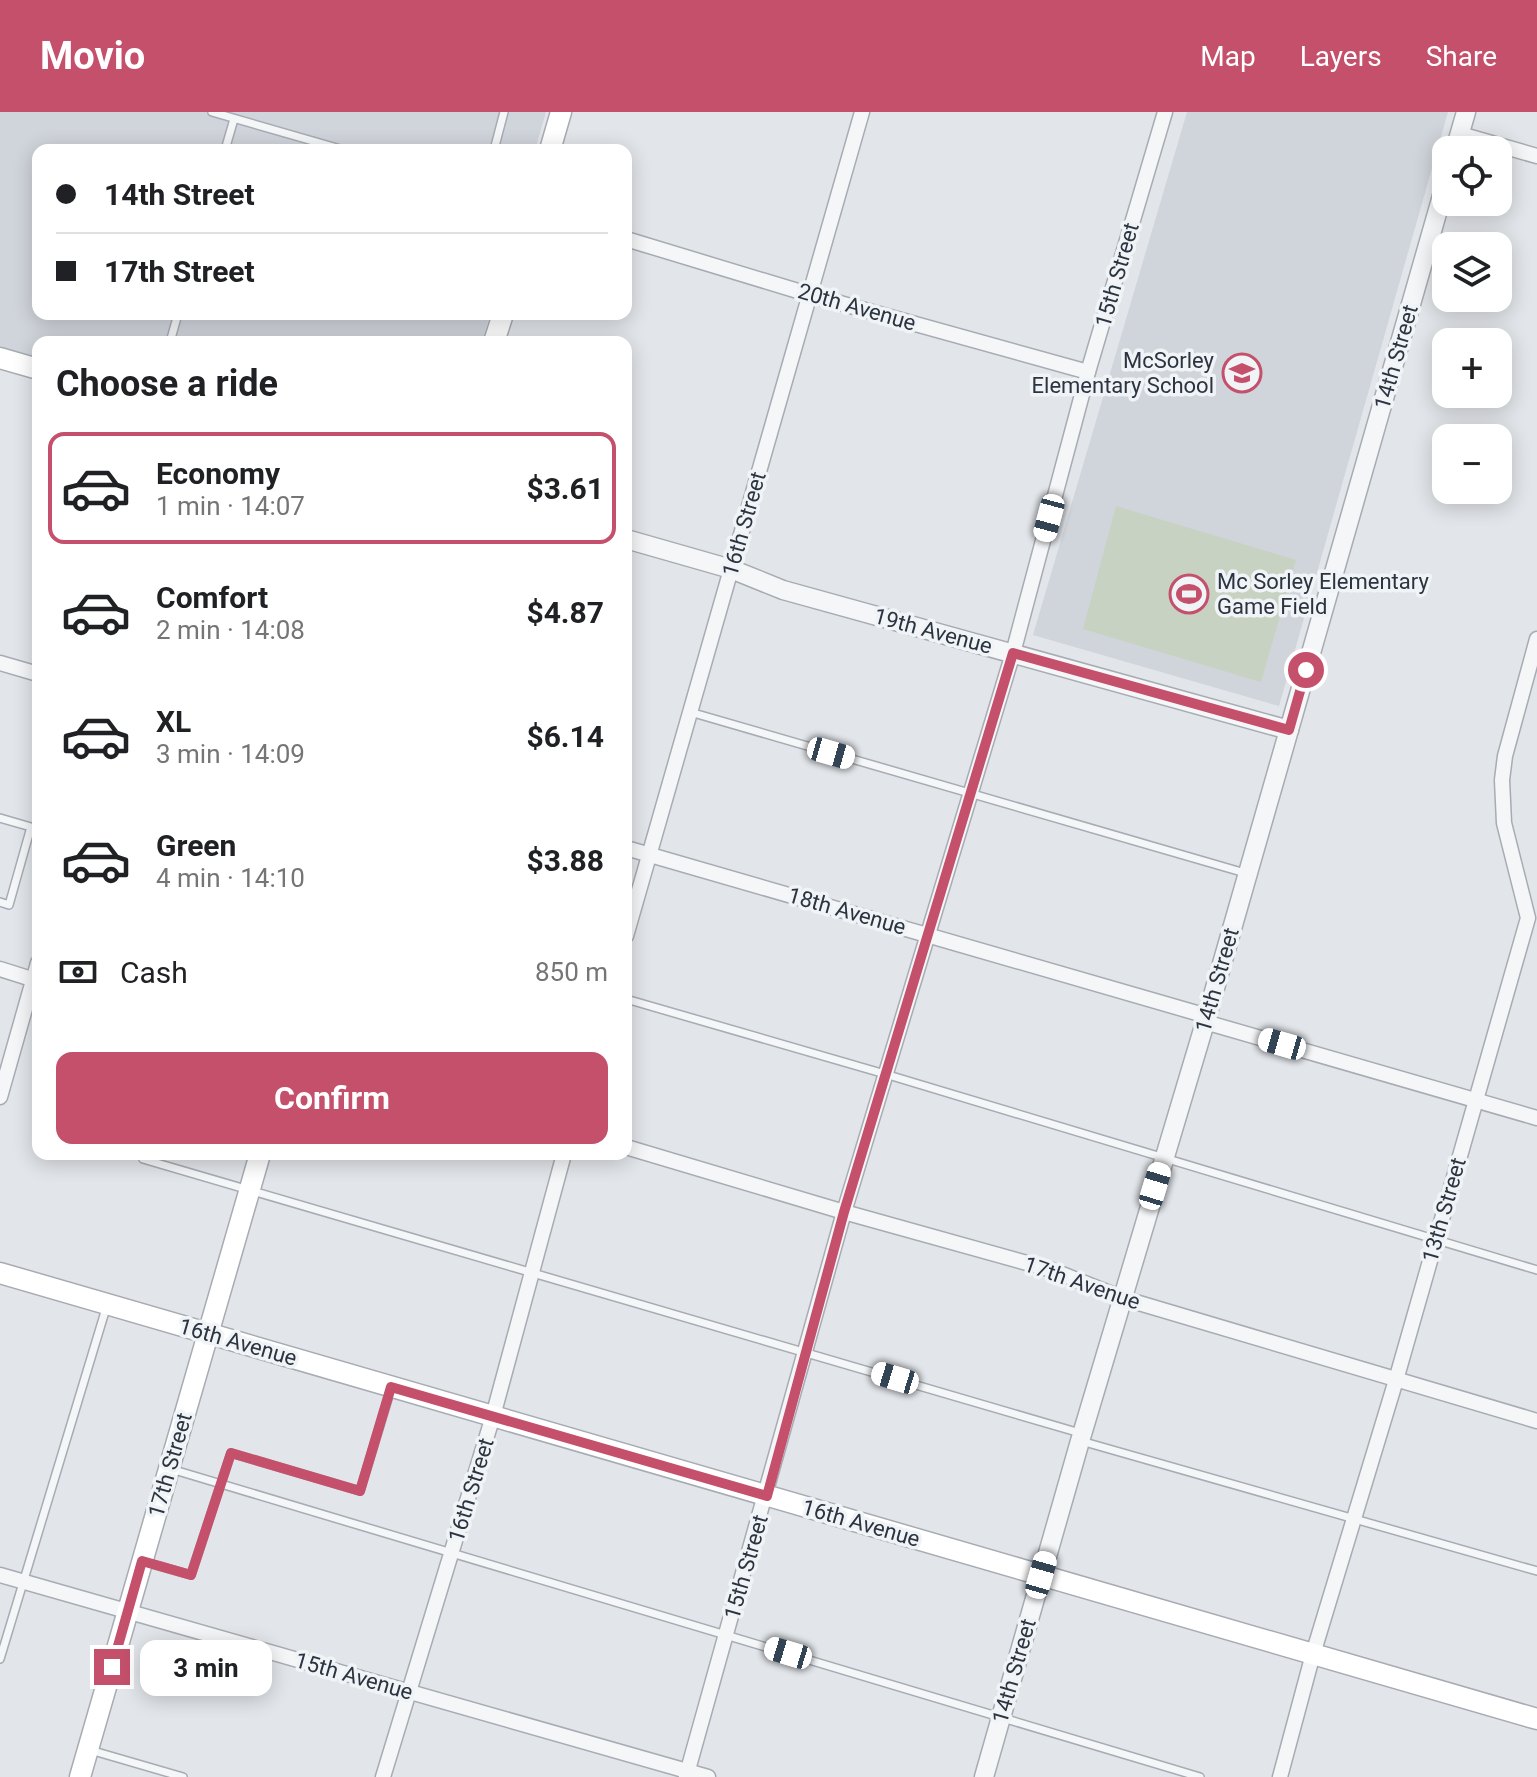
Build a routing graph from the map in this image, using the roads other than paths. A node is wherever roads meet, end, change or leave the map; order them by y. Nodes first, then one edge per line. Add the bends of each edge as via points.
1 (212, 112) edge
2 (504, 112) edge
3 (561, 112) edge
4 (862, 112) edge
5 (1165, 112) edge
6 (1466, 112) edge
7 (234, 119) junction
8 (1460, 136) edge
9 (227, 144) edge
10 (323, 144) edge
11 (496, 144) edge
12 (552, 144) edge
13 (1512, 152) edge
14 (1537, 156) edge
15 (1436, 216) edge
16 (632, 241) edge
17 (811, 295) junction
18 (0, 358) edge
19 (32, 367) edge
20 (1088, 372) junction
21 (632, 544) edge
22 (731, 569) junction
23 (1537, 639) edge
24 (1013, 653) junction
25 (0, 663) edge
26 (32, 672) edge
27 (690, 712) junction
28 (1289, 730) junction
29 (971, 794) junction
30 (0, 818) edge
31 (632, 850) edge
32 (649, 855) junction
33 (1248, 873) junction
34 (0, 902) edge
35 (632, 915) edge
36 (1533, 917) edge
37 (929, 934) junction
38 (0, 969) edge
39 (32, 979) edge
40 (32, 993) edge
41 (632, 1001) edge
42 (1206, 1019) junction
43 (885, 1074) junction
44 (0, 1097) edge
45 (1474, 1099) junction
46 (1537, 1118) edge
47 (632, 1149) edge
48 (1164, 1158) junction
49 (146, 1160) edge
50 (258, 1160) edge
51 (562, 1160) edge
52 (249, 1190) junction
53 (844, 1212) junction
54 (1435, 1240) junction
55 (1537, 1270) edge
56 (532, 1272) junction
57 (0, 1273) edge
58 (1122, 1298) junction
59 (107, 1304) junction
60 (207, 1333) junction
61 (806, 1352) junction
62 (1396, 1380) junction
63 (391, 1387) junction
64 (493, 1416) junction
65 (1537, 1421) edge
66 (1081, 1437) junction
67 (169, 1468) junction
68 (220, 1484) junction
69 (767, 1496) junction
70 (1355, 1518) junction
71 (451, 1553) junction
72 (142, 1561) junction
73 (1537, 1571) edge
74 (0, 1575) edge
75 (1041, 1575) junction
76 (22, 1581) junction
77 (128, 1612) junction
78 (727, 1634) junction
79 (1313, 1654) junction
80 (0, 1659) edge
81 (409, 1692) junction
82 (1001, 1718) junction
83 (1537, 1719) edge
84 (88, 1750) junction
85 (687, 1774) edge
86 (80, 1777) edge
87 (183, 1777) edge
88 (383, 1777) edge
89 (708, 1777) edge
90 (984, 1777) edge
91 (1200, 1777) edge
92 (1280, 1777) edge

1 - 7 lane
2 - 11 lane
3 - 12 main road
4 - 17 street, 16th Street
5 - 20 street, 15th Street
6 - 8 street
7 - 9 lane
7 - 10 lane
13 - 14 street
15 - 28 street, 14th Street
16 - 17 street, 20th Avenue
17 - 20 street, 20th Avenue
17 - 22 street, 16th Street
18 - 19 main road
20 - 24 street, 15th Street
21 - 22 street, 19th Avenue
22 - 24 street, 19th Avenue via 783,590
22 - 27 street, 16th Street
23 - 36 street, 13th Street via 1502,780 1504,823
24 - 28 street, 19th Avenue
24 - 29 street, 15th Street
25 - 26 street
27 - 29 lane
27 - 32 street, 16th Street
28 - 33 street, 14th Street
29 - 33 lane
29 - 37 street, 15th Street
30 - 34 lane via 31,827 9,905
31 - 32 street, 18th Avenue
32 - 35 street, 16th Street
32 - 37 street, 18th Avenue
33 - 42 street, 14th Street
36 - 45 street, 13th Street
37 - 42 street, 18th Avenue
37 - 43 street, 15th Street
38 - 39 street
40 - 44 street
41 - 43 lane
42 - 45 street, 18th Avenue
42 - 48 street, 14th Street
43 - 48 lane
43 - 53 street, 15th Street
45 - 46 street, 18th Avenue
45 - 54 street, 13th Street
47 - 53 street, 17th Avenue
48 - 54 lane
48 - 58 street, 14th Street
49 - 52 lane
50 - 52 main road, 17th Street
51 - 56 street, 16th Street
52 - 56 lane
52 - 60 main road, 17th Street
53 - 58 street, 17th Avenue via 1052,1270
53 - 61 street, 15th Street
54 - 55 lane
54 - 62 street, 13th Street
56 - 61 lane
56 - 64 street, 16th Street
57 - 59 main road, 16th Avenue
58 - 62 street, 17th Avenue
58 - 66 street, 14th Street
59 - 60 main road, 16th Avenue
59 - 76 lane
60 - 63 main road, 16th Avenue
60 - 67 main road, 17th Street
61 - 66 lane
61 - 69 street, 15th Street
62 - 65 street, 17th Avenue
62 - 70 street, 13th Street
63 - 64 main road, 16th Avenue
63 - 68 lane via 360,1491 231,1453
64 - 69 main road, 16th Avenue
64 - 71 street, 16th Street
66 - 70 lane
66 - 75 street, 14th Street
67 - 68 lane
67 - 72 main road, 17th Street
68 - 71 lane
68 - 72 lane via 191,1575
69 - 75 main road, 16th Avenue
69 - 78 street, 15th Street
70 - 73 lane
70 - 79 street, 13th Street
71 - 78 lane
71 - 81 street, 16th Street
72 - 77 main road, 17th Street
74 - 76 street, 15th Avenue
75 - 79 main road, 16th Avenue
75 - 82 street, 14th Street
76 - 77 street, 15th Avenue
76 - 80 lane
77 - 81 street, 15th Avenue
77 - 84 main road, 17th Street
78 - 82 lane
78 - 85 street, 15th Street
79 - 83 main road, 16th Avenue
79 - 92 street, 13th Street
81 - 85 street, 15th Avenue
81 - 88 street, 16th Street
82 - 90 street, 14th Street
82 - 91 lane
84 - 86 main road, 17th Street
84 - 87 lane
85 - 89 street, 15th Avenue

